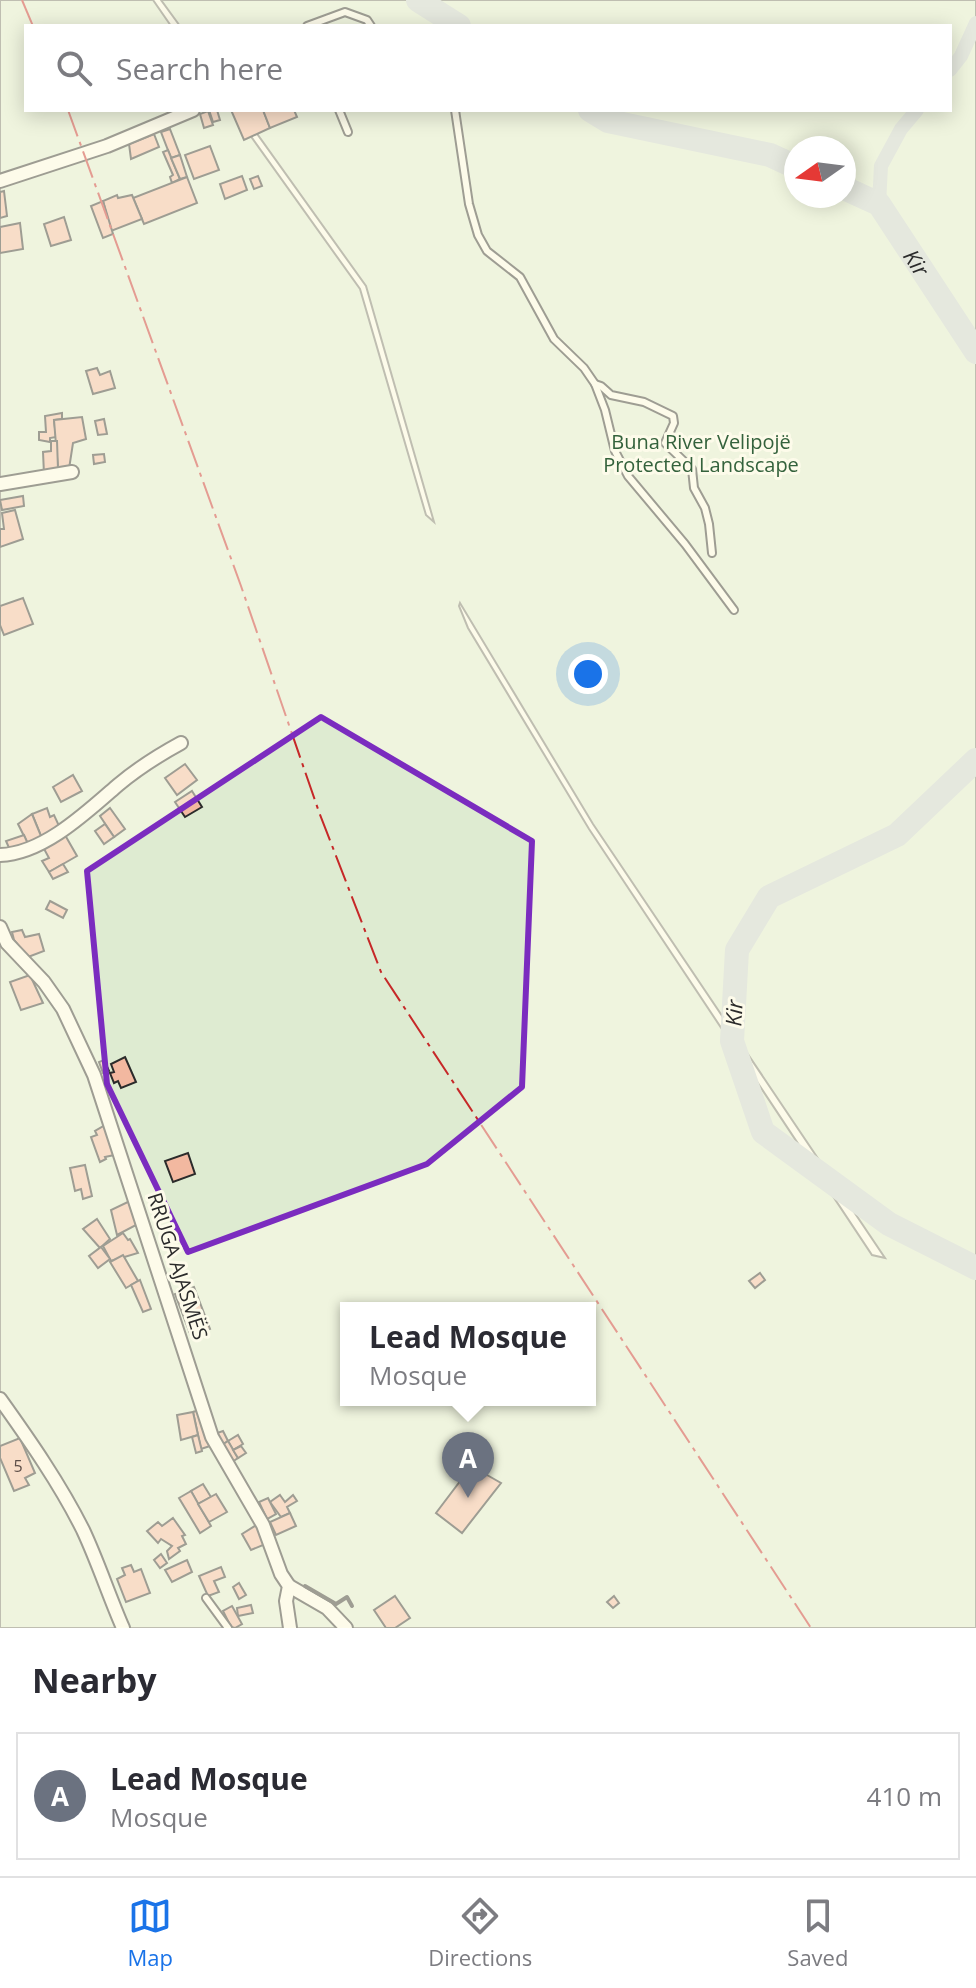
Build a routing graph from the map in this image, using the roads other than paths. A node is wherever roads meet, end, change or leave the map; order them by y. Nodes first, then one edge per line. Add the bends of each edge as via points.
1 (312, 24) edge
2 (370, 24) edge
3 (188, 112) edge
4 (340, 112) edge
5 (455, 112) edge
6 (348, 132) dead end
7 (0, 181) edge
8 (595, 384) junction
9 (72, 472) dead end
10 (0, 484) edge
11 (712, 553) dead end
12 (734, 610) dead end
13 (181, 743) dead end
14 (0, 855) edge
15 (0, 927) edge
16 (0, 1399) edge
17 (289, 1586) junction
18 (206, 1598) dead end
19 (123, 1628) edge
20 (228, 1628) edge
21 (290, 1628) edge
22 (346, 1628) edge

1 - 2 lane via 345,12
3 - 7 street
4 - 6 lane
5 - 8 lane via 478,235 487,251 520,277 554,339
8 - 11 lane via 611,395 673,416 665,443 692,469
8 - 12 lane via 628,476
9 - 10 street
13 - 14 street via 66,828
15 - 17 street, RRUGA AJASMËS via 7,943 63,1009 94,1075 212,1437 257,1513
16 - 19 street via 72,1511
17 - 21 street, RRUGA AJASMËS
17 - 22 street via 327,1608
18 - 20 lane

